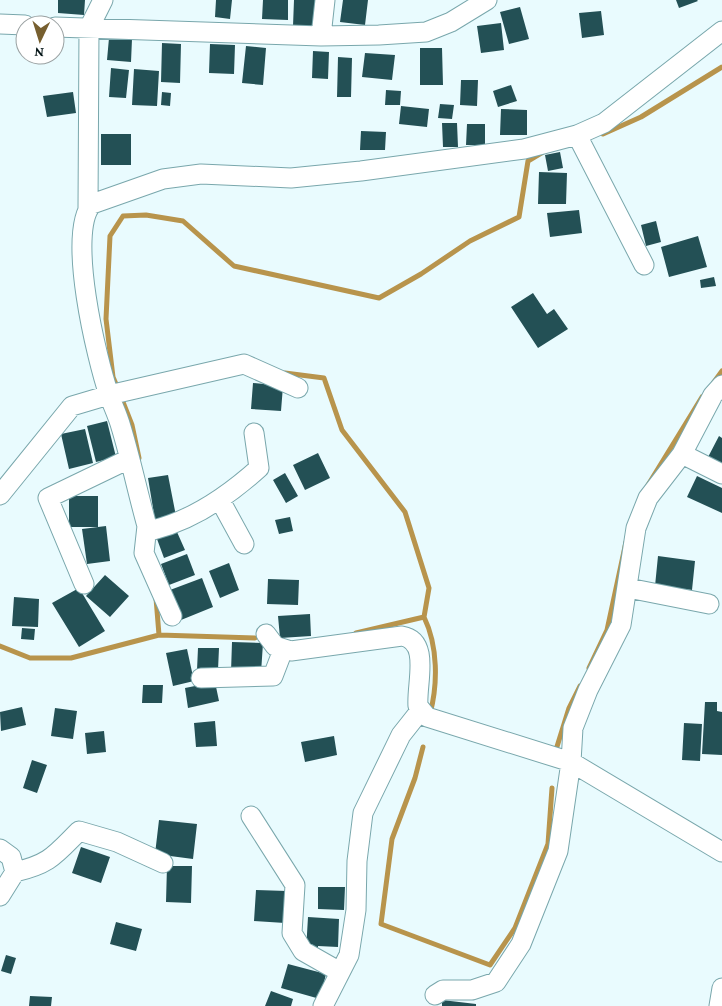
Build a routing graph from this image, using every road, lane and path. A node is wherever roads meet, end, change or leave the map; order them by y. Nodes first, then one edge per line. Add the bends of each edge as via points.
1 (103, 0) edge
2 (325, 0) edge
3 (487, 0) edge
4 (0, 24) edge
5 (15, 25) edge
6 (65, 27) edge
7 (90, 28) junction
8 (722, 31) edge
9 (321, 36) junction
10 (577, 135) junction
11 (88, 208) junction
12 (644, 266) dead end
13 (722, 385) edge
14 (298, 388) dead end
15 (109, 394) junction
16 (254, 433) dead end
17 (682, 454) junction
18 (129, 459) junction
19 (722, 474) edge
20 (0, 495) edge
21 (220, 500) junction
22 (147, 526) junction
23 (244, 544) dead end
24 (84, 584) dead end
25 (628, 588) junction
26 (709, 604) dead end
27 (172, 616) dead end
28 (266, 634) dead end
29 (283, 650) junction
30 (201, 678) dead end
31 (420, 711) junction
32 (571, 762) junction
33 (251, 816) dead end
34 (0, 849) edge
35 (722, 852) edge
36 (163, 863) dead end
37 (15, 872) junction
38 (0, 896) edge
39 (340, 972) junction
40 (722, 988) edge
41 (435, 995) dead end
42 (323, 1006) edge
43 (719, 1006) edge

1 - 7 street
2 - 9 street
3 - 9 street via 451,22 426,32
4 - 5 street
6 - 7 street
7 - 9 street
7 - 11 street
8 - 10 street via 604,122
10 - 11 street via 524,149 361,171 291,178 201,174 163,179 98,200
10 - 12 street
11 - 15 street via 81,234 82,259 92,325
13 - 17 street via 713,395
14 - 15 street via 244,364
15 - 18 street
15 - 20 street via 72,406
16 - 21 street via 259,468
17 - 19 street
17 - 25 street via 648,498 636,528
18 - 22 street
18 - 24 street via 48,498
21 - 22 street via 160,528 154,530
21 - 23 street
22 - 27 street via 144,553
25 - 26 street
25 - 32 street via 621,625 573,728
28 - 29 street via 275,646
29 - 30 street via 273,676
29 - 31 street via 317,649 408,637 420,649 417,700
31 - 32 street via 427,717
31 - 39 street via 401,735 363,813 353,928 349,955
32 - 35 street
32 - 41 street via 558,851 520,944 496,982 472,990 443,990
33 - 39 street via 295,885 292,933 303,951
34 - 37 street via 12,857
36 - 37 street via 117,842 79,831 52,858 38,866
37 - 38 street
39 - 42 street
40 - 43 street

